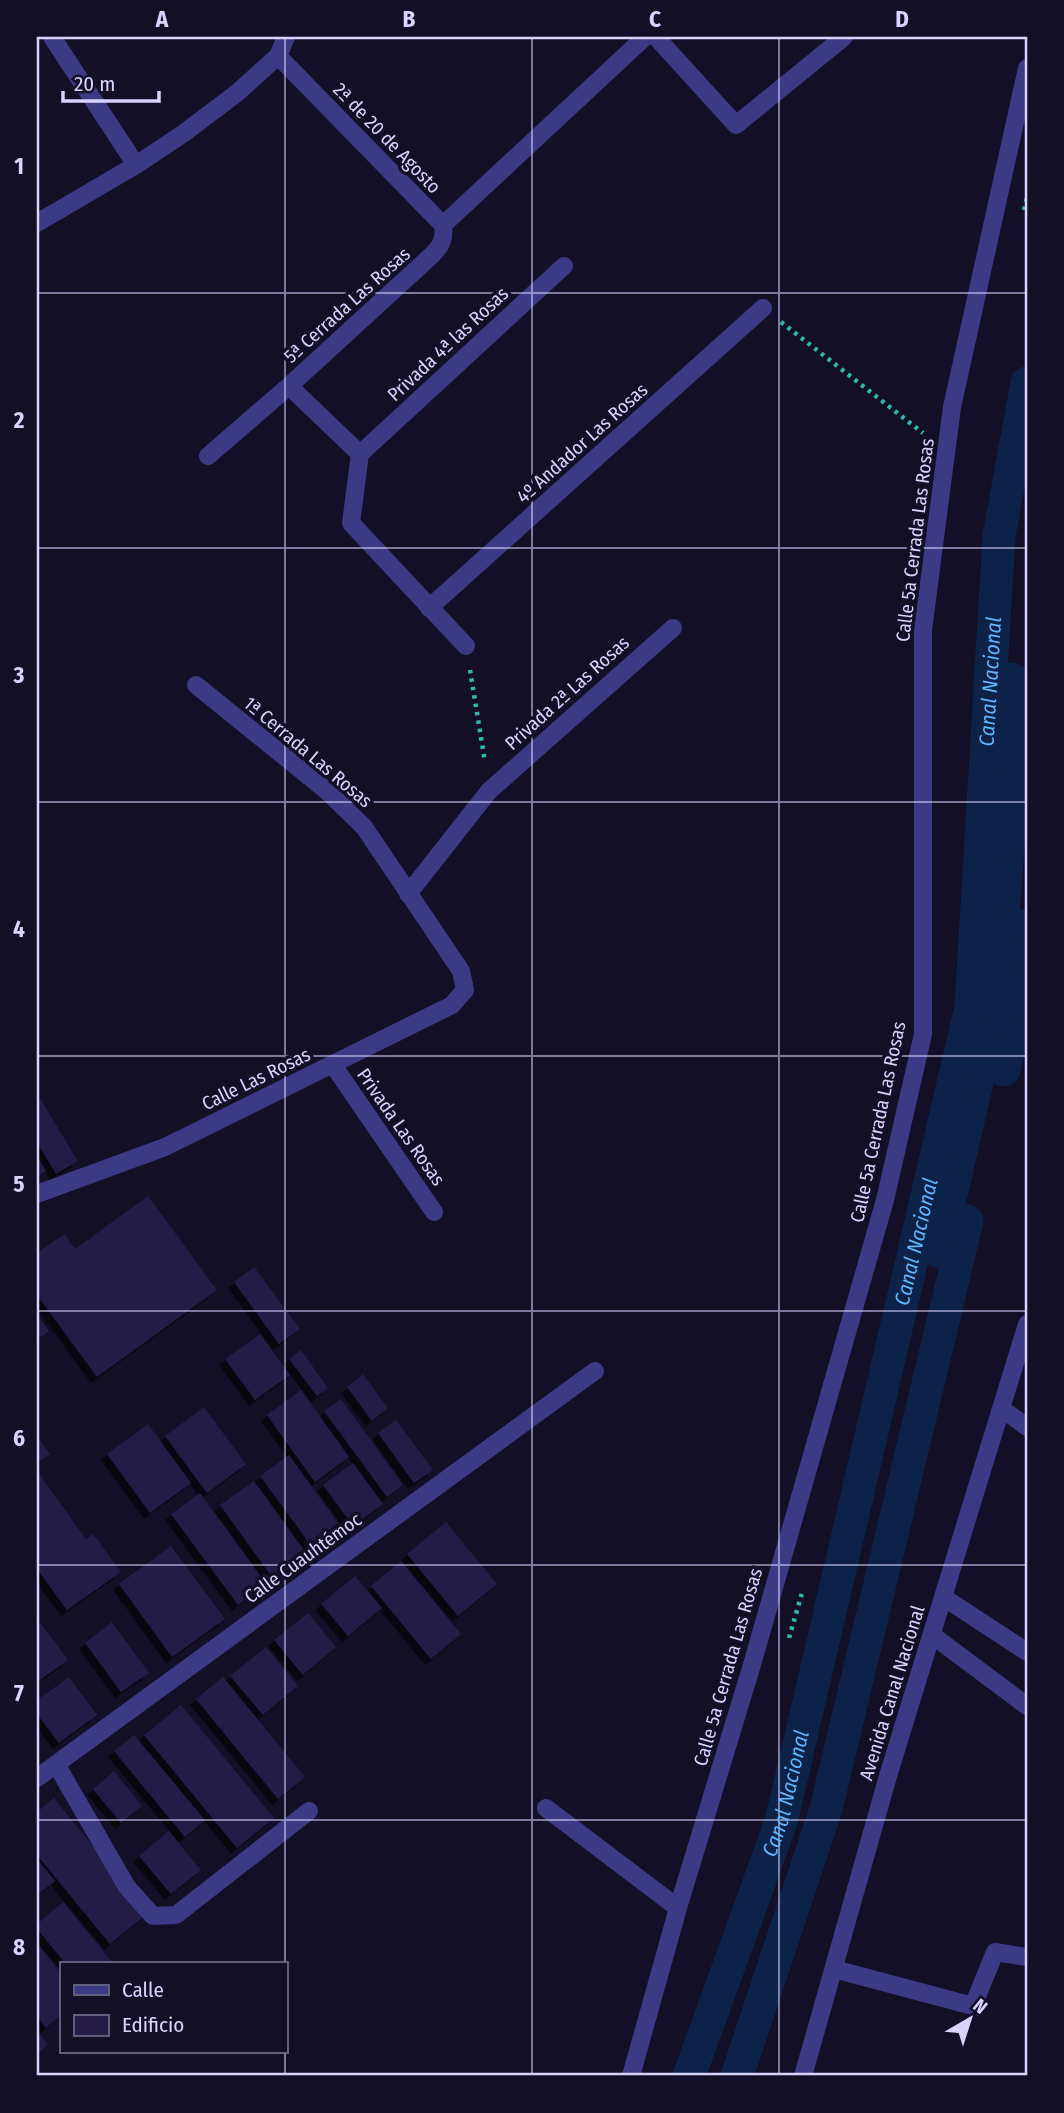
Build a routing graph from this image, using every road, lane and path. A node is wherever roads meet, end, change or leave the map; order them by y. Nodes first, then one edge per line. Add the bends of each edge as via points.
1 (52, 37) edge
2 (286, 37) edge
3 (645, 37) edge
4 (656, 37) edge
5 (844, 37) edge
6 (278, 57) junction
7 (1027, 68) edge
8 (136, 165) junction
9 (37, 223) edge
10 (443, 225) junction
11 (564, 266) dead end
12 (763, 309) joint
13 (289, 386) junction
14 (946, 451) junction
15 (359, 454) junction
16 (208, 456) dead end
17 (429, 608) junction
18 (673, 628) dead end
19 (466, 646) joint
20 (196, 685) dead end
21 (489, 790) junction
22 (408, 894) junction
23 (461, 971) joint
24 (333, 1065) junction
25 (37, 1194) edge
26 (434, 1212) dead end
27 (1027, 1325) edge
28 (595, 1371) dead end
29 (1002, 1409) junction
30 (1027, 1427) edge
31 (943, 1597) junction
32 (932, 1635) junction
33 (1027, 1653) edge
34 (1027, 1706) edge
35 (57, 1765) junction
36 (37, 1778) edge
37 (546, 1808) dead end
38 (309, 1811) dead end
39 (678, 1908) junction
40 (1027, 1956) edge
41 (834, 1969) junction
42 (631, 2076) edge
43 (803, 2076) edge

1 - 8 street
2 - 6 street
3 - 10 street
4 - 5 street via 736,125
6 - 8 street via 237,93
6 - 10 street, 2ª de 20 de Agosto
7 - 14 street, Calle 5a Cerrada Las Rosas
8 - 9 street
10 - 13 street, 5ª Cerrada Las Rosas via 440,247 432,256
11 - 15 street, Privada 4ª las Rosas
12 - 14 path
12 - 17 street, 4º Andador Las Rosas
13 - 15 street
13 - 16 street, 5ª Cerrada Las Rosas
14 - 39 street, Calle 5a Cerrada Las Rosas via 923,630 923,1034 885,1200
15 - 17 street via 351,523
17 - 19 street
18 - 21 street, Privada 2ª Las Rosas
19 - 21 path
20 - 22 street, 1ª Cerrada Las Rosas via 327,791 364,827
21 - 22 street, Privada 2ª Las Rosas
22 - 23 street, 1ª Cerrada Las Rosas
23 - 24 street, Calle Las Rosas via 465,990 452,1005
24 - 25 street, Calle Las Rosas via 165,1147
24 - 26 street, Privada Las Rosas
27 - 29 street, Avenida Canal Nacional
28 - 35 street, Calle Cuauhtémoc
29 - 30 street
29 - 31 street, Avenida Canal Nacional
31 - 32 street, Avenida Canal Nacional
31 - 33 street
32 - 34 street
32 - 41 street, Avenida Canal Nacional
35 - 36 street, Calle Cuauhtémoc
35 - 38 street via 127,1886 153,1916 176,1914
37 - 39 street
39 - 42 street, Calle 5a Cerrada Las Rosas
40 - 41 street via 995,1952 973,2006
41 - 43 street, Avenida Canal Nacional

